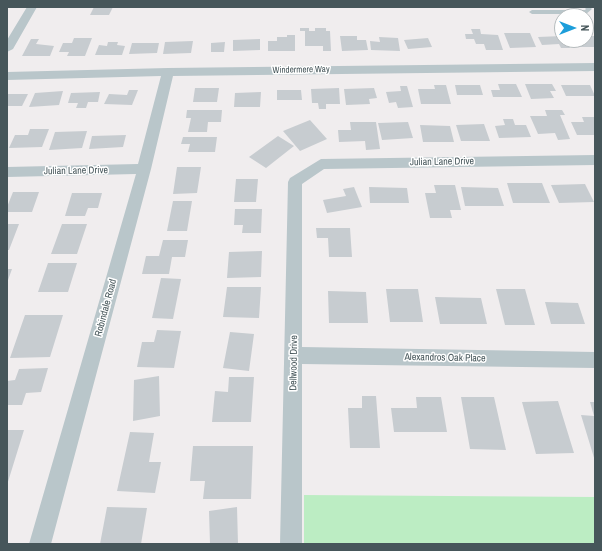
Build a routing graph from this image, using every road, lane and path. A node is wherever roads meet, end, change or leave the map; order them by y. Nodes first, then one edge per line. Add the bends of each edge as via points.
1 (32, 7) edge
2 (588, 7) edge
3 (532, 12) dead end
4 (7, 49) edge
5 (595, 67) edge
6 (168, 72) junction
7 (7, 76) edge
8 (595, 160) edge
9 (144, 169) junction
10 (7, 172) edge
11 (295, 182) joint
12 (294, 355) junction
13 (595, 360) edge
14 (40, 544) edge
15 (291, 544) edge

1 - 4 street
2 - 3 lane via 586,12
5 - 6 street, Windermere Way
6 - 7 street, Windermere Way
6 - 9 street, Robindale Road
8 - 11 street, Julian Lane Drive via 321,164
9 - 10 street, Julian Lane Drive
9 - 14 street, Robindale Road
11 - 12 street, Dellwood Drive
12 - 13 street, Alexandros Oak Place
12 - 15 street, Dellwood Drive

